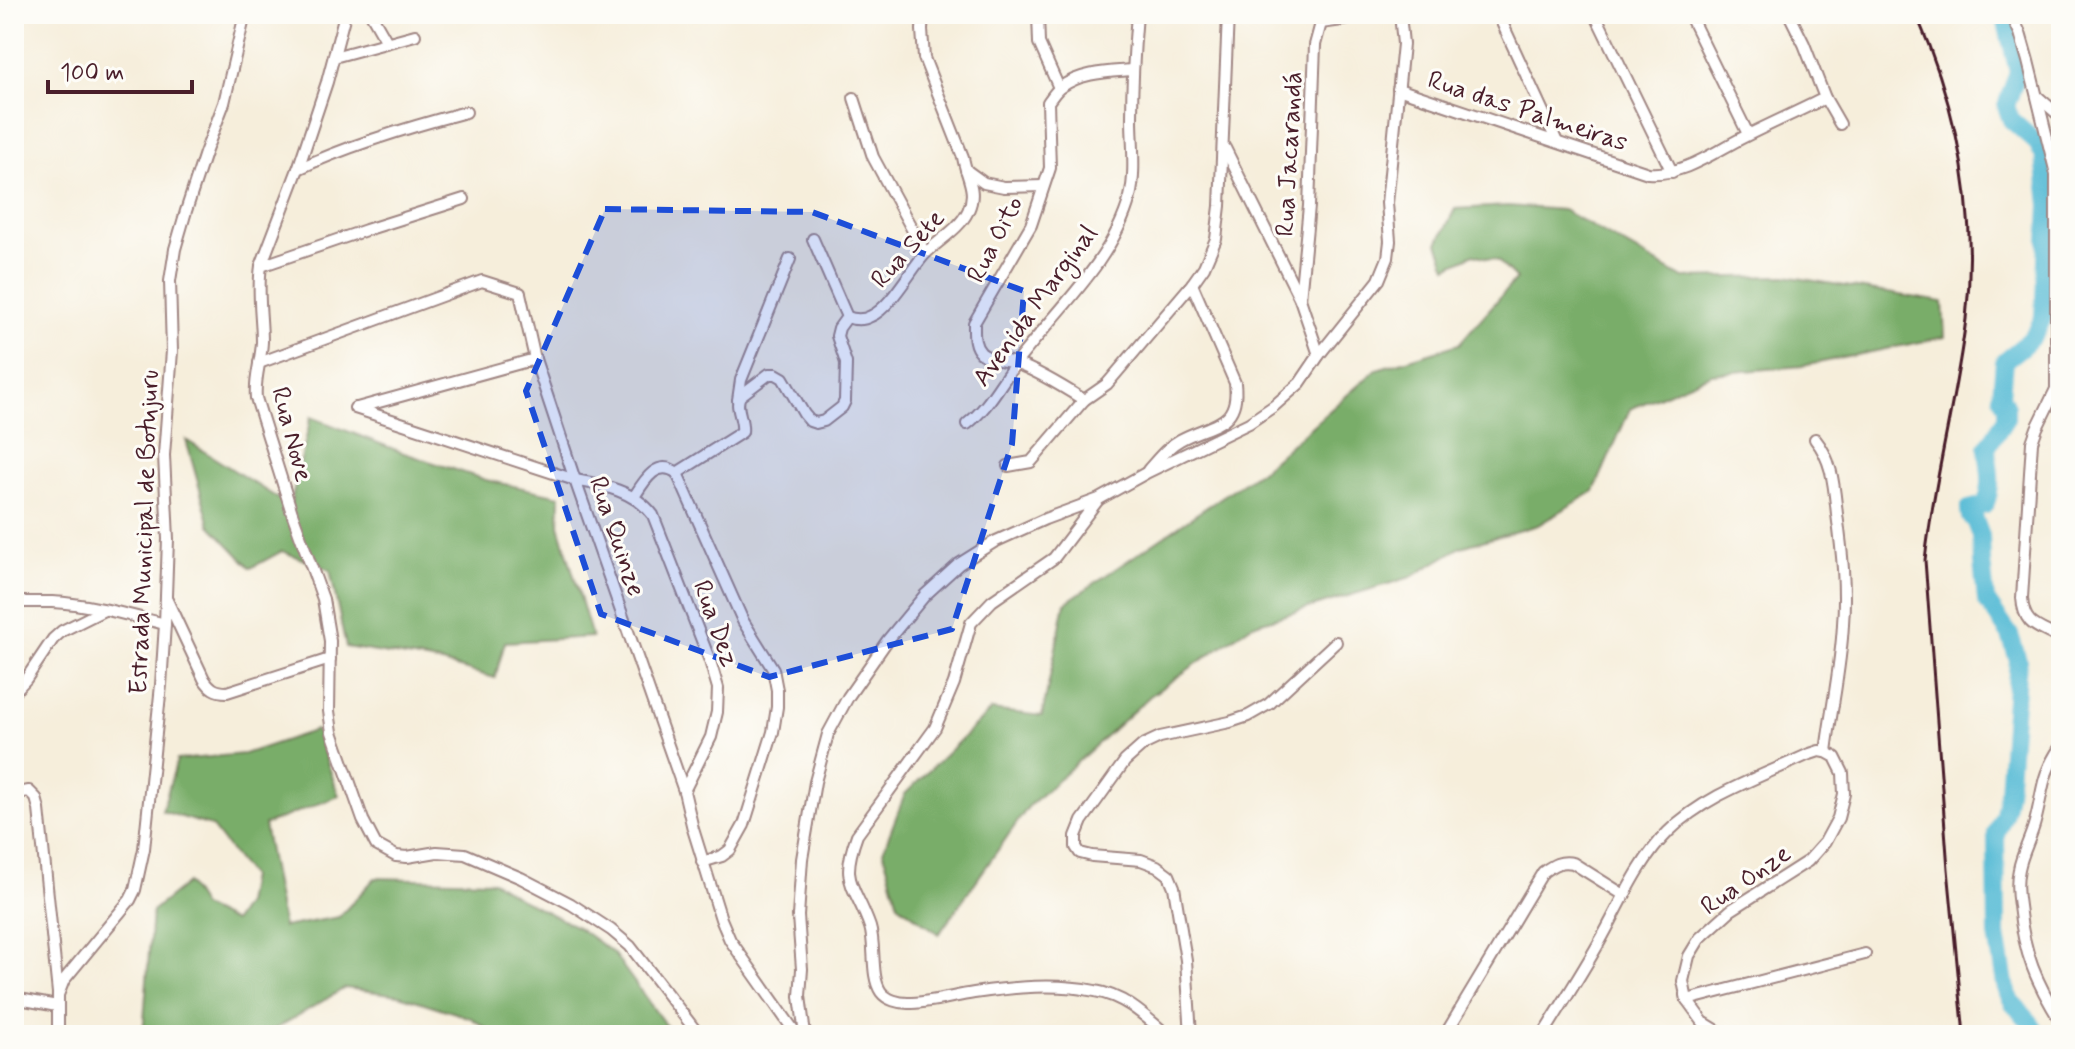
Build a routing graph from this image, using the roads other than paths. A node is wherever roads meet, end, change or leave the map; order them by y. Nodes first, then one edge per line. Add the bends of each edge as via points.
1 (245, 14) edge
2 (345, 14) edge
3 (371, 14) edge
4 (923, 14) edge
5 (1038, 14) edge
6 (1137, 14) edge
7 (1228, 14) edge
8 (1384, 14) edge
9 (1400, 14) edge
10 (1498, 14) edge
11 (1595, 14) edge
12 (1689, 14) edge
13 (1789, 14) edge
14 (2011, 14) edge
15 (1318, 19) edge
16 (415, 35) dead end
17 (387, 42) junction
18 (334, 57) junction
19 (1132, 70) junction
20 (1059, 88) junction
21 (1398, 89) junction
22 (2037, 96) junction
23 (854, 98) dead end
24 (1825, 98) junction
25 (466, 112) dead end
26 (2061, 117) edge
27 (1840, 124) dead end
28 (1748, 134) junction
29 (2061, 139) edge
30 (1557, 142) junction
31 (1224, 146) junction
32 (2051, 151) junction
33 (298, 169) junction
34 (965, 169) junction
35 (1672, 172) junction
36 (1043, 186) junction
37 (464, 199) dead end
38 (813, 239) dead end
39 (925, 253) junction
40 (790, 259) dead end
41 (261, 266) junction
42 (1192, 284) junction
43 (1300, 299) junction
44 (847, 317) junction
45 (1319, 355) junction
46 (535, 359) junction
47 (2059, 360) edge
48 (259, 363) junction
49 (1016, 363) junction
50 (2059, 387) edge
51 (738, 400) junction
52 (1084, 400) junction
53 (967, 424) dead end
54 (1815, 439) dead end
55 (1008, 466) dead end
56 (677, 473) junction
57 (1146, 473) junction
58 (575, 480) junction
59 (634, 497) junction
60 (1099, 499) junction
61 (166, 598) junction
62 (14, 602) edge
63 (106, 609) junction
64 (165, 624) junction
65 (2061, 639) edge
66 (1336, 642) dead end
67 (330, 659) junction
68 (14, 692) edge
69 (2061, 746) edge
70 (1826, 752) junction
71 (684, 791) junction
72 (14, 798) edge
73 (702, 862) junction
74 (1624, 895) junction
75 (1865, 954) dead end
76 (14, 998) edge
77 (57, 1000) junction
78 (1687, 1000) junction
79 (2061, 1022) edge
80 (58, 1035) edge
81 (699, 1035) edge
82 (797, 1035) edge
83 (805, 1035) edge
84 (1167, 1035) edge
85 (1191, 1035) edge
86 (1445, 1035) edge
87 (1543, 1035) edge
88 (1724, 1035) edge

1 - 61 street, Estrada Municipal de Botujuru via 170,281
2 - 18 street, Rua Nove
3 - 17 street
4 - 34 street, Rua Sete via 924,58
5 - 20 street via 1039,43
6 - 19 street, Avenida Marginal
7 - 31 street
8 - 15 street
9 - 21 street
10 - 30 street
11 - 35 street
12 - 28 street
13 - 24 street
14 - 22 street
15 - 43 street, Rua Jacarandá
16 - 17 street
17 - 18 street
18 - 33 street, Rua Nove
19 - 20 street via 1092,73
19 - 49 street, Avenida Marginal via 1133,168 1122,218 1086,279
20 - 36 street, Rua Oito via 1048,102 1050,168
21 - 30 street, Rua das Palmeiras
21 - 45 street, Rua das Palmeiras via 1387,203 1388,258 1379,280
22 - 26 street
22 - 32 street
23 - 39 street via 873,157
24 - 27 street
24 - 28 street
25 - 33 street via 381,136
28 - 35 street
29 - 32 street
30 - 35 street, Rua das Palmeiras via 1648,173
31 - 42 street via 1216,239
31 - 43 street
32 - 47 street via 2056,174
33 - 41 street, Rua Nove
34 - 36 street via 984,183
34 - 39 street, Rua Sete via 973,187 969,211
36 - 49 street, Rua Oito via 1031,225 974,323 979,351
37 - 41 street
38 - 44 street
39 - 44 street, Rua Sete via 881,309 872,316
40 - 51 street via 738,388
41 - 48 street, Rua Nove
42 - 52 street via 1107,384
42 - 57 street via 1237,397 1225,420 1180,440
43 - 45 street
44 - 51 street via 837,336 846,363 845,401 824,421 810,421 776,374
45 - 57 street, Rua das Palmeiras via 1300,383 1274,406
46 - 48 street, Rua Quinze via 520,293 482,281
46 - 58 street, Rua Quinze
46 - 58 street via 355,408
47 - 50 street
48 - 67 street, Rua Nove via 256,398 323,599
49 - 52 street
49 - 53 street, Avenida Marginal via 983,412
50 - 65 street via 2032,442 2022,598 2026,618
51 - 56 street via 742,432
52 - 55 street via 1031,462
54 - 70 street via 1833,478 1844,568 1843,625
56 - 59 street via 652,472
56 - 73 street via 743,621 773,669 777,690 773,732 744,825 730,850
57 - 60 street, Rua das Palmeiras
58 - 59 street
58 - 71 street, Rua Quinze
59 - 71 street, Rua Dez via 653,515 718,688 711,737
60 - 83 street, Rua das Palmeiras via 994,542 959,564 925,595 848,697 828,734 802,859 798,916
60 - 84 street via 1054,558 992,601 971,623 935,728 857,835 848,869 872,935 877,982 891,1001 1043,986 1096,991 1122,999
61 - 64 street, Estrada Municipal de Botujuru
61 - 67 street via 204,679 218,692
62 - 63 street
63 - 64 street
63 - 68 street via 53,639
64 - 77 street, Estrada Municipal de Botujuru via 144,849 135,890 70,971
66 - 85 street via 1269,704 1248,716 1143,745 1125,761 1076,836 1080,853 1141,860 1169,875 1186,960
67 - 81 street, Rua Nove via 332,732 376,845 396,856 465,854 571,904 630,946
69 - 79 street via 2046,772 2017,886 2031,967
70 - 74 street via 1807,755 1690,814 1667,833
70 - 78 street, Rua Onze via 1843,773 1844,794 1825,842 1808,861 1731,910 1700,938 1683,981
71 - 73 street
72 - 77 street via 29,791 39,809
73 - 82 street via 730,940
74 - 86 street via 1573,863 1554,864 1543,872
74 - 87 street
75 - 78 street
76 - 77 street
77 - 80 street
78 - 88 street via 1703,1022

